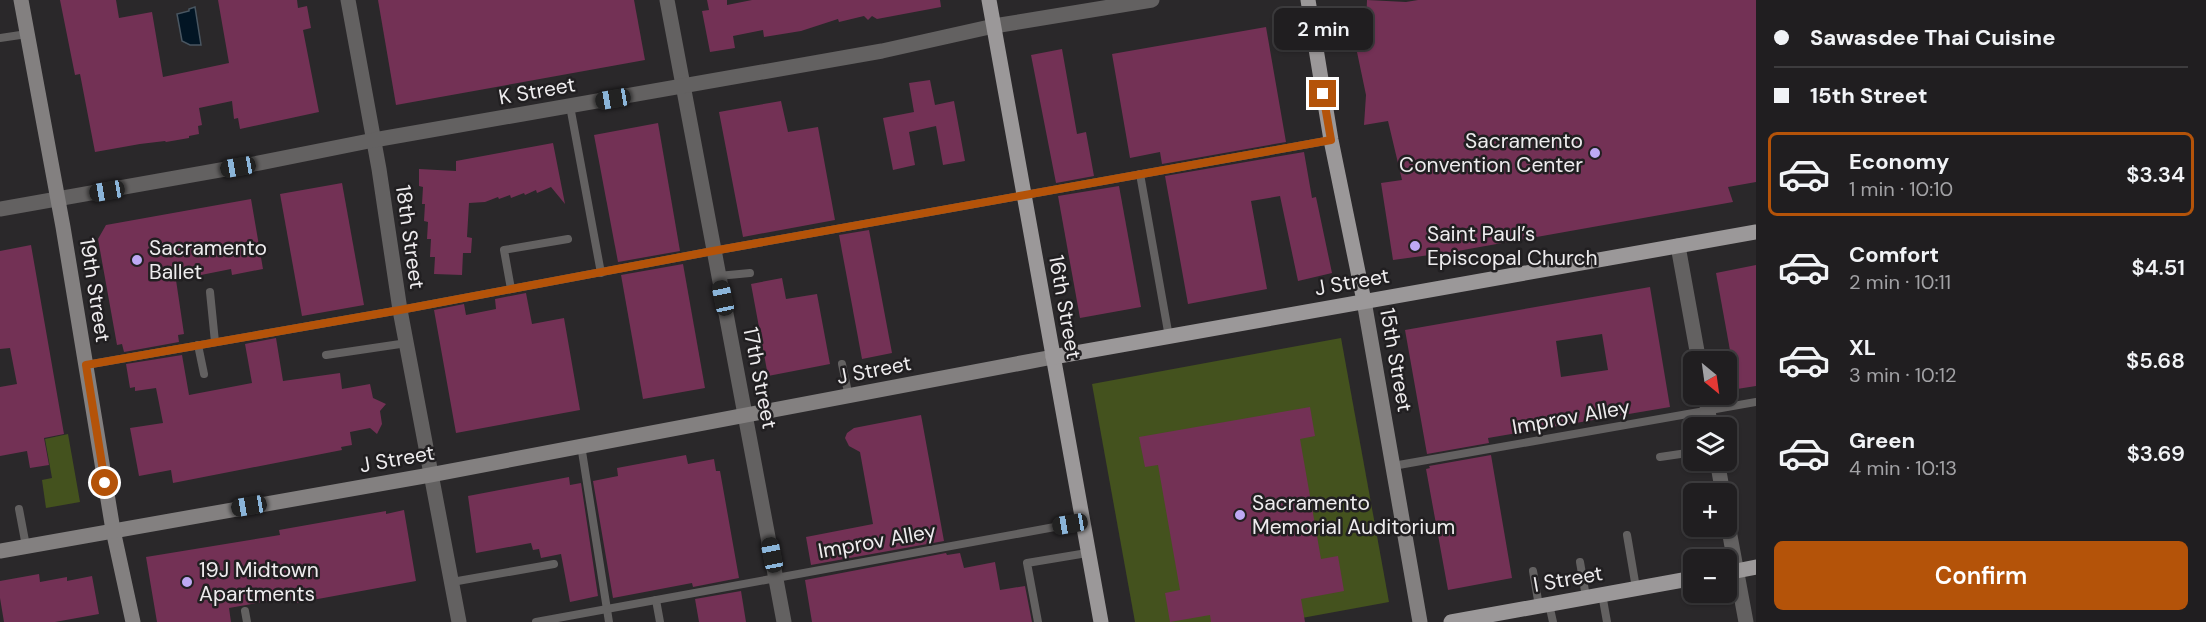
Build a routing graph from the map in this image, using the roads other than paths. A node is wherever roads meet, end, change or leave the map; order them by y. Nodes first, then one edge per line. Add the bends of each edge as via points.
1 (21, 0) edge
2 (348, 0) edge
3 (667, 0) edge
4 (989, 0) edge
5 (1152, 0) edge
6 (1308, 0) edge
7 (994, 26) junction
8 (27, 34) junction
9 (0, 38) edge
10 (684, 87) junction
11 (570, 106) junction
12 (374, 140) junction
13 (1331, 140) junction
14 (1140, 174) junction
15 (1023, 195) junction
16 (58, 199) junction
17 (0, 209) edge
18 (1756, 232) edge
19 (568, 239) dead end
20 (1678, 246) junction
21 (713, 251) junction
22 (601, 273) junction
23 (750, 273) dead end
24 (718, 276) junction
25 (511, 289) junction
26 (210, 292) dead end
27 (1364, 302) junction
28 (400, 310) junction
29 (1169, 337) junction
30 (215, 342) junction
31 (407, 343) junction
32 (198, 345) junction
33 (1697, 351) edge
34 (326, 355) dead end
35 (1053, 357) junction
36 (843, 364) dead end
37 (86, 365) junction
38 (204, 374) dead end
39 (849, 397) junction
40 (1756, 402) edge
41 (1707, 405) edge
42 (1708, 411) junction
43 (746, 415) junction
44 (1709, 417) edge
45 (581, 445) junction
46 (1683, 454) edge
47 (1660, 457) dead end
48 (1393, 466) junction
49 (430, 475) junction
50 (19, 509) dead end
51 (1082, 522) junction
52 (113, 530) junction
53 (1627, 535) dead end
54 (26, 546) junction
55 (0, 551) edge
56 (1087, 553) junction
57 (1580, 562) dead end
58 (554, 564) dead end
59 (1756, 567) edge
60 (1533, 571) dead end
61 (1737, 571) edge
62 (777, 578) junction
63 (1683, 580) edge
64 (452, 582) junction
65 (1737, 586) edge
66 (1636, 588) junction
67 (1602, 594) junction
68 (1586, 597) junction
69 (656, 600) junction
70 (1544, 605) junction
71 (606, 609) junction
72 (245, 611) dead end
73 (1474, 620) edge
74 (1749, 620) edge
75 (133, 622) edge
76 (247, 622) edge
77 (459, 622) edge
78 (536, 622) edge
79 (609, 622) edge
80 (660, 622) edge
81 (784, 622) edge
82 (1038, 622) edge
83 (1101, 622) edge
84 (1420, 622) edge
85 (1451, 622) edge
86 (1552, 622) edge
87 (1607, 622) edge

1 - 8 main road, 19th Street
2 - 12 street, 18th Street
3 - 10 street, 17th Street
4 - 7 main road, 16th Street
5 - 7 street, K Street
6 - 13 main road, 15th Street
7 - 10 street, K Street
7 - 15 main road, 16th Street
8 - 9 lane
8 - 16 main road, 19th Street
10 - 11 street, K Street
10 - 21 street, 17th Street
11 - 12 street, K Street
11 - 22 lane
12 - 16 street, K Street
12 - 28 street, 18th Street
13 - 14 lane
13 - 27 main road, 15th Street
14 - 15 lane
14 - 29 lane
15 - 21 lane via 820,236
15 - 35 main road, 16th Street
16 - 17 street, K Street
16 - 37 main road, 19th Street
18 - 20 main road, J Street
19 - 25 lane via 504,250
20 - 27 main road, J Street
20 - 33 street
21 - 22 lane
21 - 24 street, 17th Street
22 - 25 lane
23 - 24 lane
24 - 43 street, 17th Street
25 - 28 lane
26 - 30 lane
27 - 29 main road, J Street
27 - 48 main road, 15th Street
28 - 30 lane
28 - 31 street, 18th Street
29 - 35 main road, J Street
30 - 32 lane
31 - 34 lane
31 - 49 street, 18th Street
32 - 37 lane
32 - 38 lane
35 - 39 main road, J Street
35 - 51 main road, 16th Street
36 - 39 lane
37 - 52 main road, 19th Street
39 - 43 main road, J Street
40 - 42 lane, Improv Alley
41 - 42 street
42 - 44 street
42 - 48 lane, Improv Alley
43 - 45 main road, J Street
43 - 62 street, 17th Street
45 - 49 main road, J Street
45 - 71 lane
46 - 47 lane
48 - 84 main road, 15th Street
49 - 52 main road, J Street
49 - 64 street, 18th Street
50 - 54 lane
51 - 56 main road, 16th Street
51 - 62 lane, Improv Alley
52 - 54 main road, J Street
52 - 75 main road, 19th Street
53 - 66 lane
54 - 55 main road, J Street
56 - 82 lane via 1027,563
56 - 83 main road, 16th Street
57 - 68 lane
58 - 64 lane
59 - 61 main road
60 - 70 lane
62 - 69 lane, Improv Alley
62 - 81 street, 17th Street
63 - 66 main road, I Street
64 - 77 street, 18th Street
65 - 74 street
66 - 67 main road, I Street
67 - 68 main road, I Street
67 - 87 lane
68 - 70 main road, I Street
69 - 71 lane, Improv Alley
69 - 80 lane
70 - 73 main road, I Street
70 - 86 lane
71 - 78 lane, Improv Alley
71 - 79 lane
72 - 76 lane
73 - 85 main road, I Street

